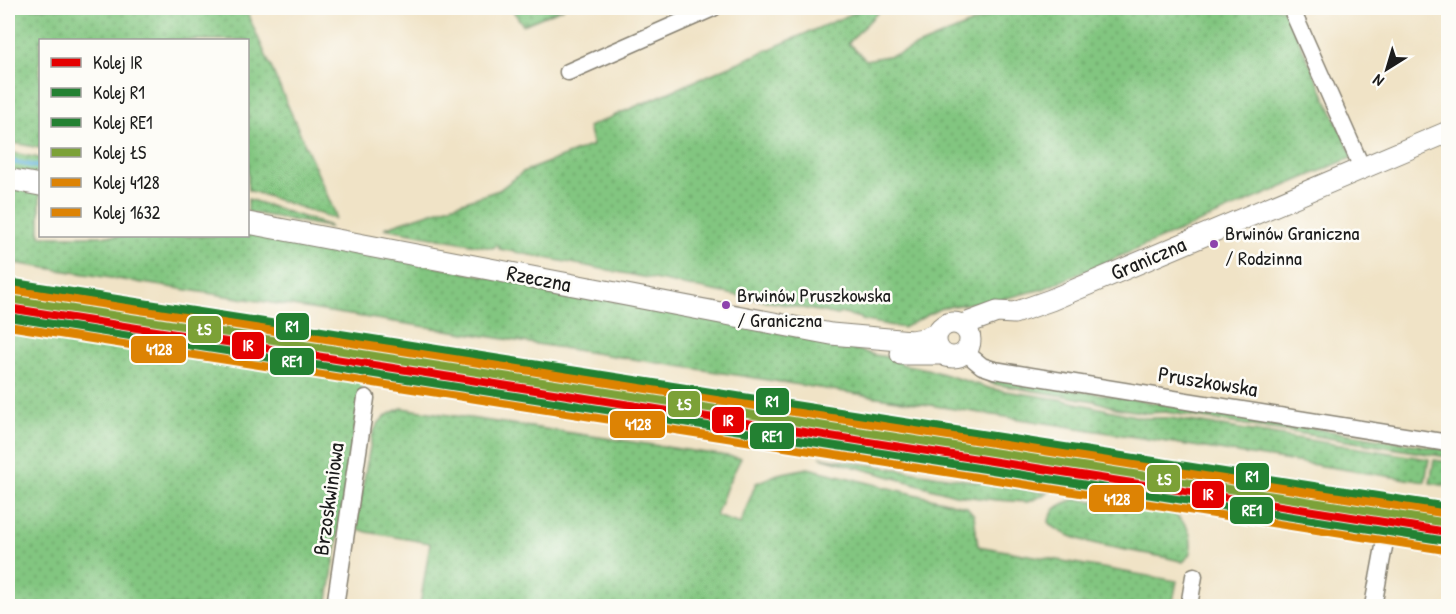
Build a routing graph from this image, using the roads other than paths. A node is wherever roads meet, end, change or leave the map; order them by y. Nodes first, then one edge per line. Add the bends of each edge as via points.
1 (713, 8) edge
2 (1291, 8) edge
3 (568, 72) dead end
4 (1449, 132) edge
5 (1362, 168) junction
6 (8, 180) edge
7 (39, 186) edge
8 (249, 223) edge
9 (966, 339) junction
10 (939, 344) junction
11 (366, 398) dead end
12 (1449, 443) edge
13 (1386, 536) dead end
14 (1194, 576) dead end
15 (335, 606) edge
16 (1189, 606) edge
17 (1373, 606) edge

1 - 3 street
2 - 5 street
4 - 5 street, Graniczna
5 - 9 street, Graniczna via 1014,313 1002,325
6 - 7 street
8 - 10 street, Rzeczna via 831,334 874,351 899,354
9 - 10 street via 952,357
9 - 10 street via 957,323 946,324
9 - 12 street, Pruszkowska via 982,366 994,370
11 - 15 street, Brzoskwiniowa
13 - 17 street
14 - 16 street

